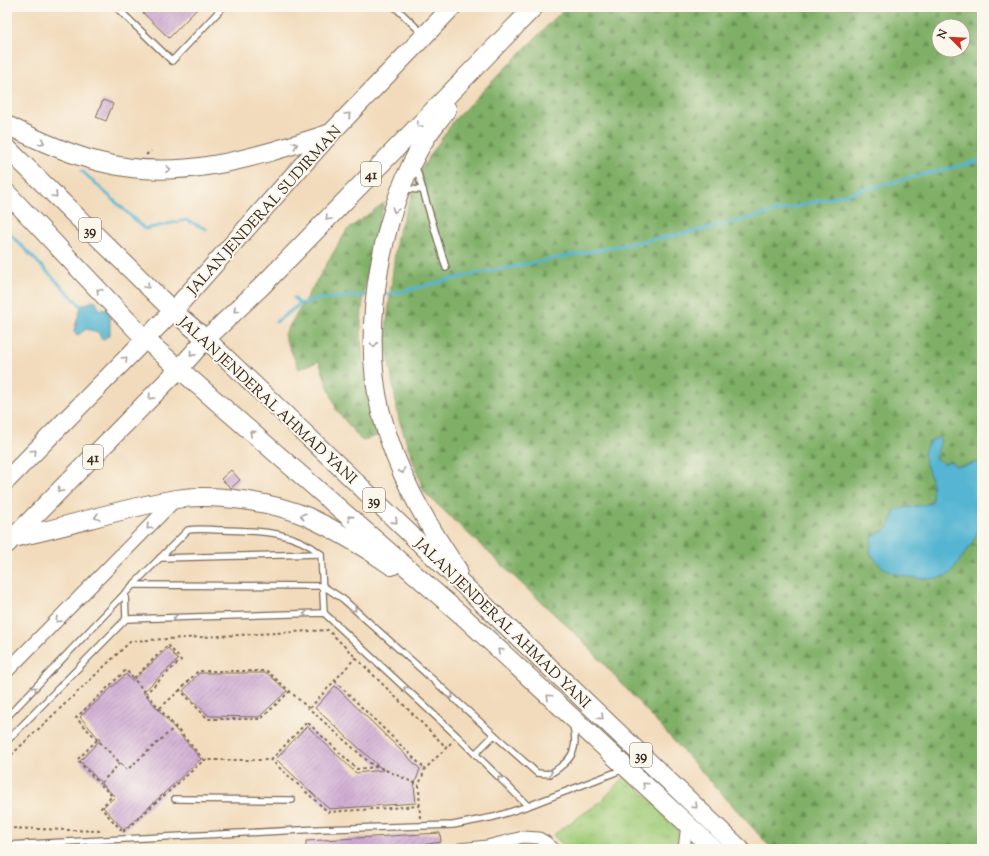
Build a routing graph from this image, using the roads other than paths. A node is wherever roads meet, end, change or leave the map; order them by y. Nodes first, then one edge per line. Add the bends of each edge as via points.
1 (116, 7) edge
2 (223, 7) edge
3 (395, 7) edge
4 (452, 7) edge
5 (535, 7) edge
6 (425, 36) junction
7 (7, 125) edge
8 (331, 133) junction
9 (7, 148) edge
10 (414, 161) junction
11 (401, 189) junction
12 (423, 190) junction
13 (7, 193) edge
14 (446, 268) dead end
15 (173, 311) junction
16 (145, 339) junction
17 (206, 339) junction
18 (178, 370) junction
19 (7, 480) edge
20 (176, 499) junction
21 (10, 541) edge
22 (321, 554) junction
23 (160, 558) junction
24 (133, 585) junction
25 (323, 586) junction
26 (125, 594) junction
27 (477, 599) junction
28 (324, 613) junction
29 (126, 619) junction
30 (466, 619) junction
31 (543, 661) junction
32 (7, 671) edge
33 (528, 677) junction
34 (571, 717) junction
35 (7, 718) edge
36 (494, 735) junction
37 (7, 741) edge
38 (474, 754) junction
39 (627, 768) junction
40 (175, 799) dead end
41 (292, 800) dead end
42 (528, 806) junction
43 (687, 824) junction
44 (7, 845) edge
45 (460, 849) edge
46 (554, 849) edge
47 (684, 849) edge
48 (714, 849) edge
49 (740, 849) edge

1 - 2 lane via 172,61
3 - 6 lane
4 - 6 highway, JALAN JENDERAL SUDIRMAN
5 - 10 highway via 452,102 427,136
5 -> 17 highway, 41 via 261,287
8 -> 6 highway, JALAN JENDERAL SUDIRMAN
7 -> 8 highway via 55,147 101,163 171,170 202,168 263,156
8 - 15 highway, JALAN JENDERAL SUDIRMAN
9 -> 15 highway, JALAN JENDERAL AHMAD YANI / 39
10 - 11 highway
10 - 12 lane
11 - 12 lane
11 -> 27 highway via 388,230 374,306 376,380 381,413 403,475 429,528
12 - 14 lane
16 -> 13 highway, JALAN JENDERAL AHMAD YANI / 39
15 - 16 highway, JALAN JENDERAL SUDIRMAN
15 - 17 highway, JALAN JENDERAL AHMAD YANI / 39
16 - 18 highway, JALAN JENDERAL AHMAD YANI / 39
19 -> 16 highway, JALAN JENDERAL SUDIRMAN
17 -> 18 highway, 41
17 -> 27 highway, JALAN JENDERAL AHMAD YANI / 39
18 -> 21 highway, 41
30 -> 18 highway, JALAN JENDERAL AHMAD YANI / 39
20 -> 21 highway via 111,513
30 -> 20 highway via 389,564 307,517 272,506 229,498
20 -> 32 street
22 - 23 lane
22 - 23 lane via 309,545 268,532 190,530
22 - 25 lane
23 - 24 lane
24 - 25 lane
24 - 26 lane
25 - 28 lane
25 -> 36 lane via 343,599
26 - 29 lane
35 -> 26 lane
27 - 31 highway, JALAN JENDERAL AHMAD YANI / 39
28 -> 29 lane
38 -> 28 lane
29 - 37 lane
33 -> 30 highway, JALAN JENDERAL AHMAD YANI / 39
31 - 33 highway
31 -> 49 highway, JALAN JENDERAL AHMAD YANI / 39
34 -> 33 highway, JALAN JENDERAL AHMAD YANI / 39
36 -> 34 lane via 532,770 550,774 566,762 575,748 576,740
34 - 39 highway, JALAN JENDERAL AHMAD YANI / 39
36 - 38 lane
42 -> 38 lane
39 - 42 lane
43 -> 39 highway, JALAN JENDERAL AHMAD YANI / 39
40 - 41 lane
42 - 44 lane via 494,817 453,825
43 - 47 street
43 - 48 highway, JALAN JENDERAL AHMAD YANI / 39
45 - 46 street via 487,846 523,837 539,838

